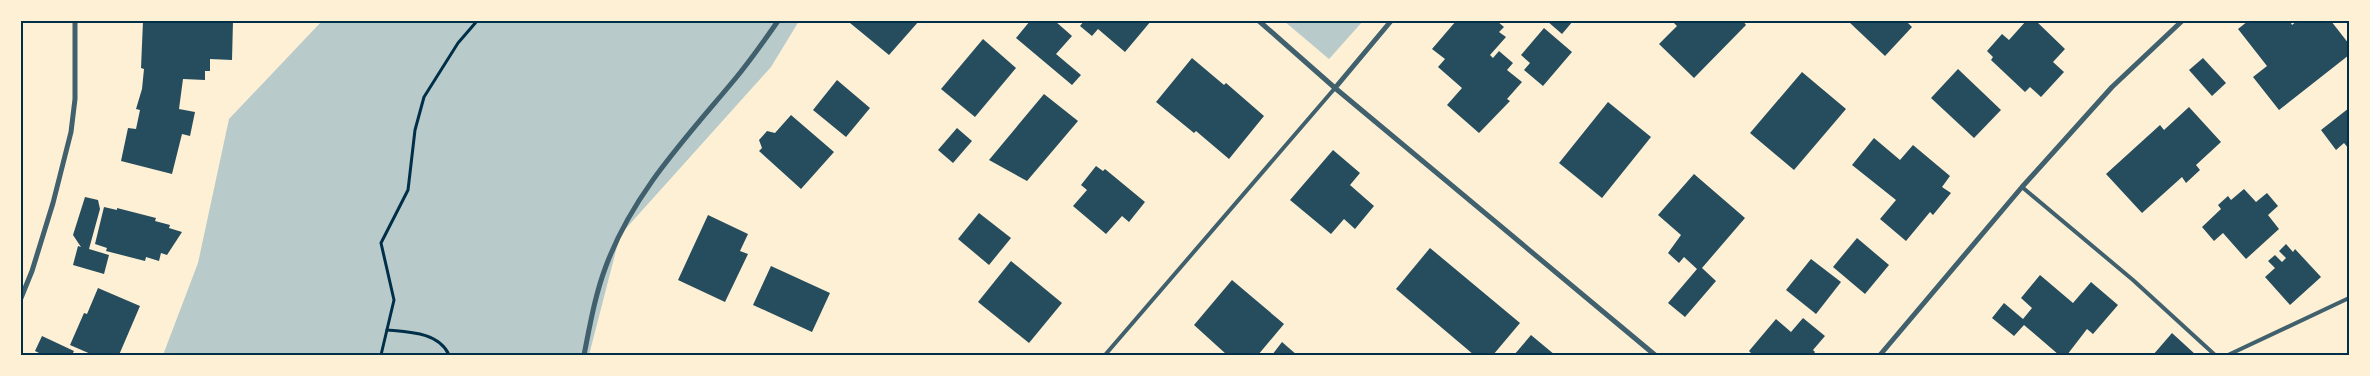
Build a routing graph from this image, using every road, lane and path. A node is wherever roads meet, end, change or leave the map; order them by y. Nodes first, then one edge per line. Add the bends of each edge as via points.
1 (76, 21) edge
2 (477, 21) edge
3 (778, 21) edge
4 (1259, 21) edge
5 (1391, 21) edge
6 (2182, 21) edge
7 (1335, 88) junction
8 (2022, 187) junction
9 (21, 298) edge
10 (2349, 298) edge
11 (387, 330) junction
12 (381, 355) edge
13 (449, 355) edge
14 (584, 355) edge
15 (1104, 355) edge
16 (1655, 355) edge
17 (1880, 355) edge
18 (2215, 355) edge
19 (2228, 355) edge

1 - 9 street via 75,99 70,132 53,203
2 - 11 path via 458,43 424,97 415,130 408,190 381,244 394,300
3 - 14 street via 639,199 606,265
4 - 7 street
5 - 7 street
6 - 8 street via 2112,88
7 - 15 lane
7 - 16 street
8 - 17 street
8 - 18 lane via 2133,280
10 - 19 lane
11 - 12 path
11 - 13 path via 433,338 446,348

